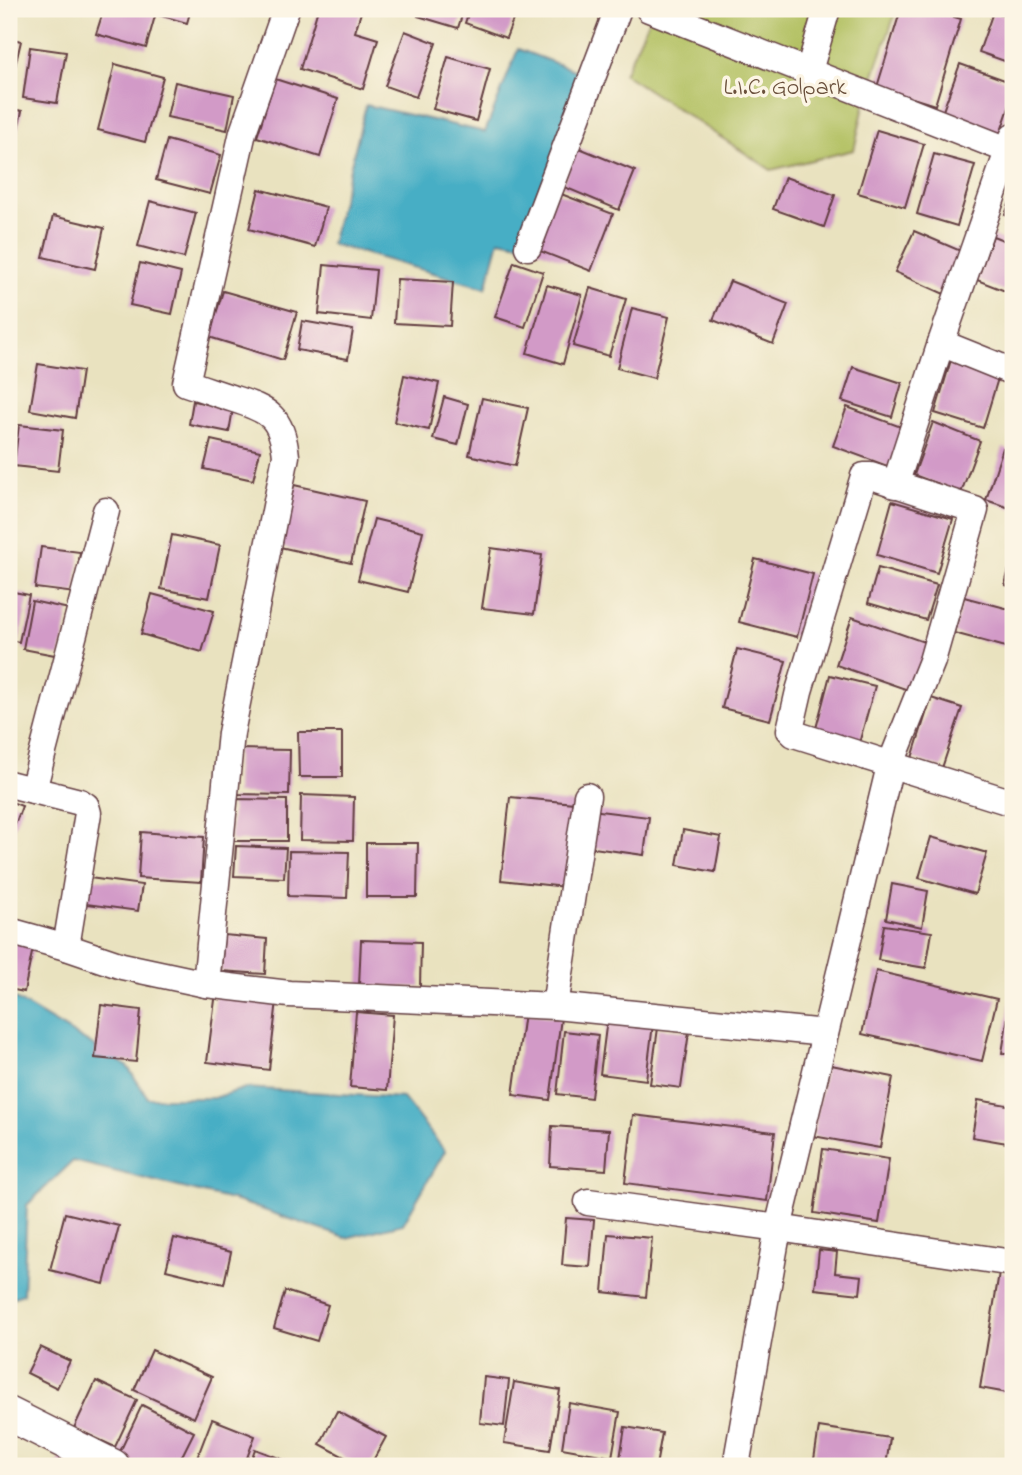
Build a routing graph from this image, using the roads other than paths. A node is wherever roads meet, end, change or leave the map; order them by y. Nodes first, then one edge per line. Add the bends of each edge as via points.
1 (286, 9) edge
2 (618, 9) edge
3 (649, 9) edge
4 (827, 9) edge
5 (809, 71) junction
6 (1011, 147) edge
7 (528, 247) dead end
8 (941, 343) junction
9 (1013, 372) edge
10 (895, 485) junction
11 (106, 511) dead end
12 (890, 766) junction
13 (21, 787) edge
14 (587, 796) dead end
15 (1013, 803) edge
16 (9, 931) edge
17 (66, 947) junction
18 (206, 984) junction
19 (555, 1006) junction
20 (825, 1033) junction
21 (588, 1202) dead end
22 (778, 1228) junction
23 (1013, 1264) edge
24 (9, 1414) edge
25 (113, 1466) edge
26 (736, 1466) edge

1 - 18 street via 243,132 186,383 262,408 276,421 286,456 231,733
2 - 7 street
3 - 5 street
4 - 5 street
5 - 6 street
6 - 8 street
8 - 9 street
8 - 10 street
10 - 12 street via 975,510 932,661
10 - 12 street via 871,476 864,476 861,482 789,725 794,734
11 - 13 street
12 - 15 street
12 - 20 street
13 - 17 street via 80,802 88,813
14 - 19 street
16 - 17 street
17 - 18 street via 122,966
18 - 19 street via 289,994
19 - 20 street
20 - 22 street
21 - 22 street
22 - 23 street
22 - 26 street
24 - 25 street

